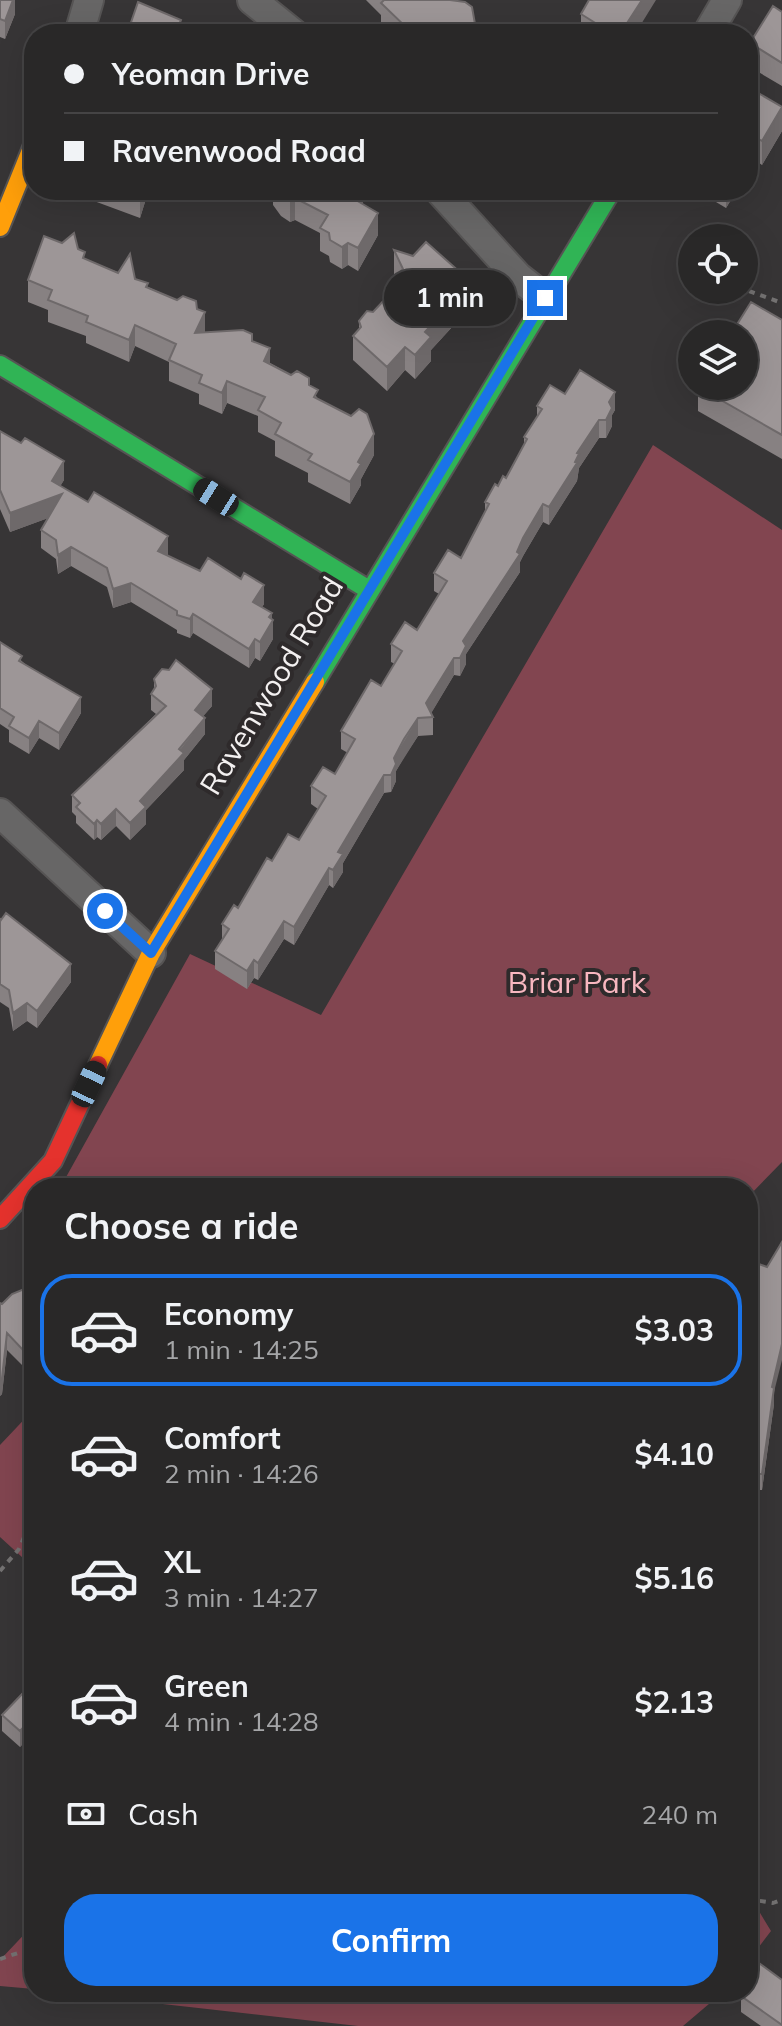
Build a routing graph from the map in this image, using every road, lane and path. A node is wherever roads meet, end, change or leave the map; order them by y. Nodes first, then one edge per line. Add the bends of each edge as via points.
1 (89, 0) edge
2 (252, 0) edge
3 (727, 0) edge
4 (82, 24) edge
5 (282, 24) edge
6 (713, 24) edge
7 (24, 168) edge
8 (448, 200) edge
9 (606, 200) edge
10 (0, 227) edge
11 (758, 294) edge
12 (545, 298) junction
13 (782, 303) edge
14 (0, 365) edge
15 (369, 590) junction
16 (0, 813) edge
17 (151, 953) junction
18 (37, 1178) edge
19 (24, 1193) edge
20 (0, 1219) edge
21 (24, 1537) edge
22 (0, 1571) edge
23 (781, 1900) edge
24 (758, 1901) edge
25 (24, 1951) edge
26 (0, 1959) edge

1 - 4 street
2 - 5 street
3 - 6 street
7 - 10 street
8 - 12 street via 518,277
9 - 12 street, Ravenwood Road
11 - 13 path
12 - 15 street, Ravenwood Road
14 - 15 street
15 - 17 street, Ravenwood Road
16 - 17 street
17 - 18 street, Ravenwood Road via 53,1161
19 - 20 street, Ravenwood Road
21 - 22 path
23 - 24 path
25 - 26 path

